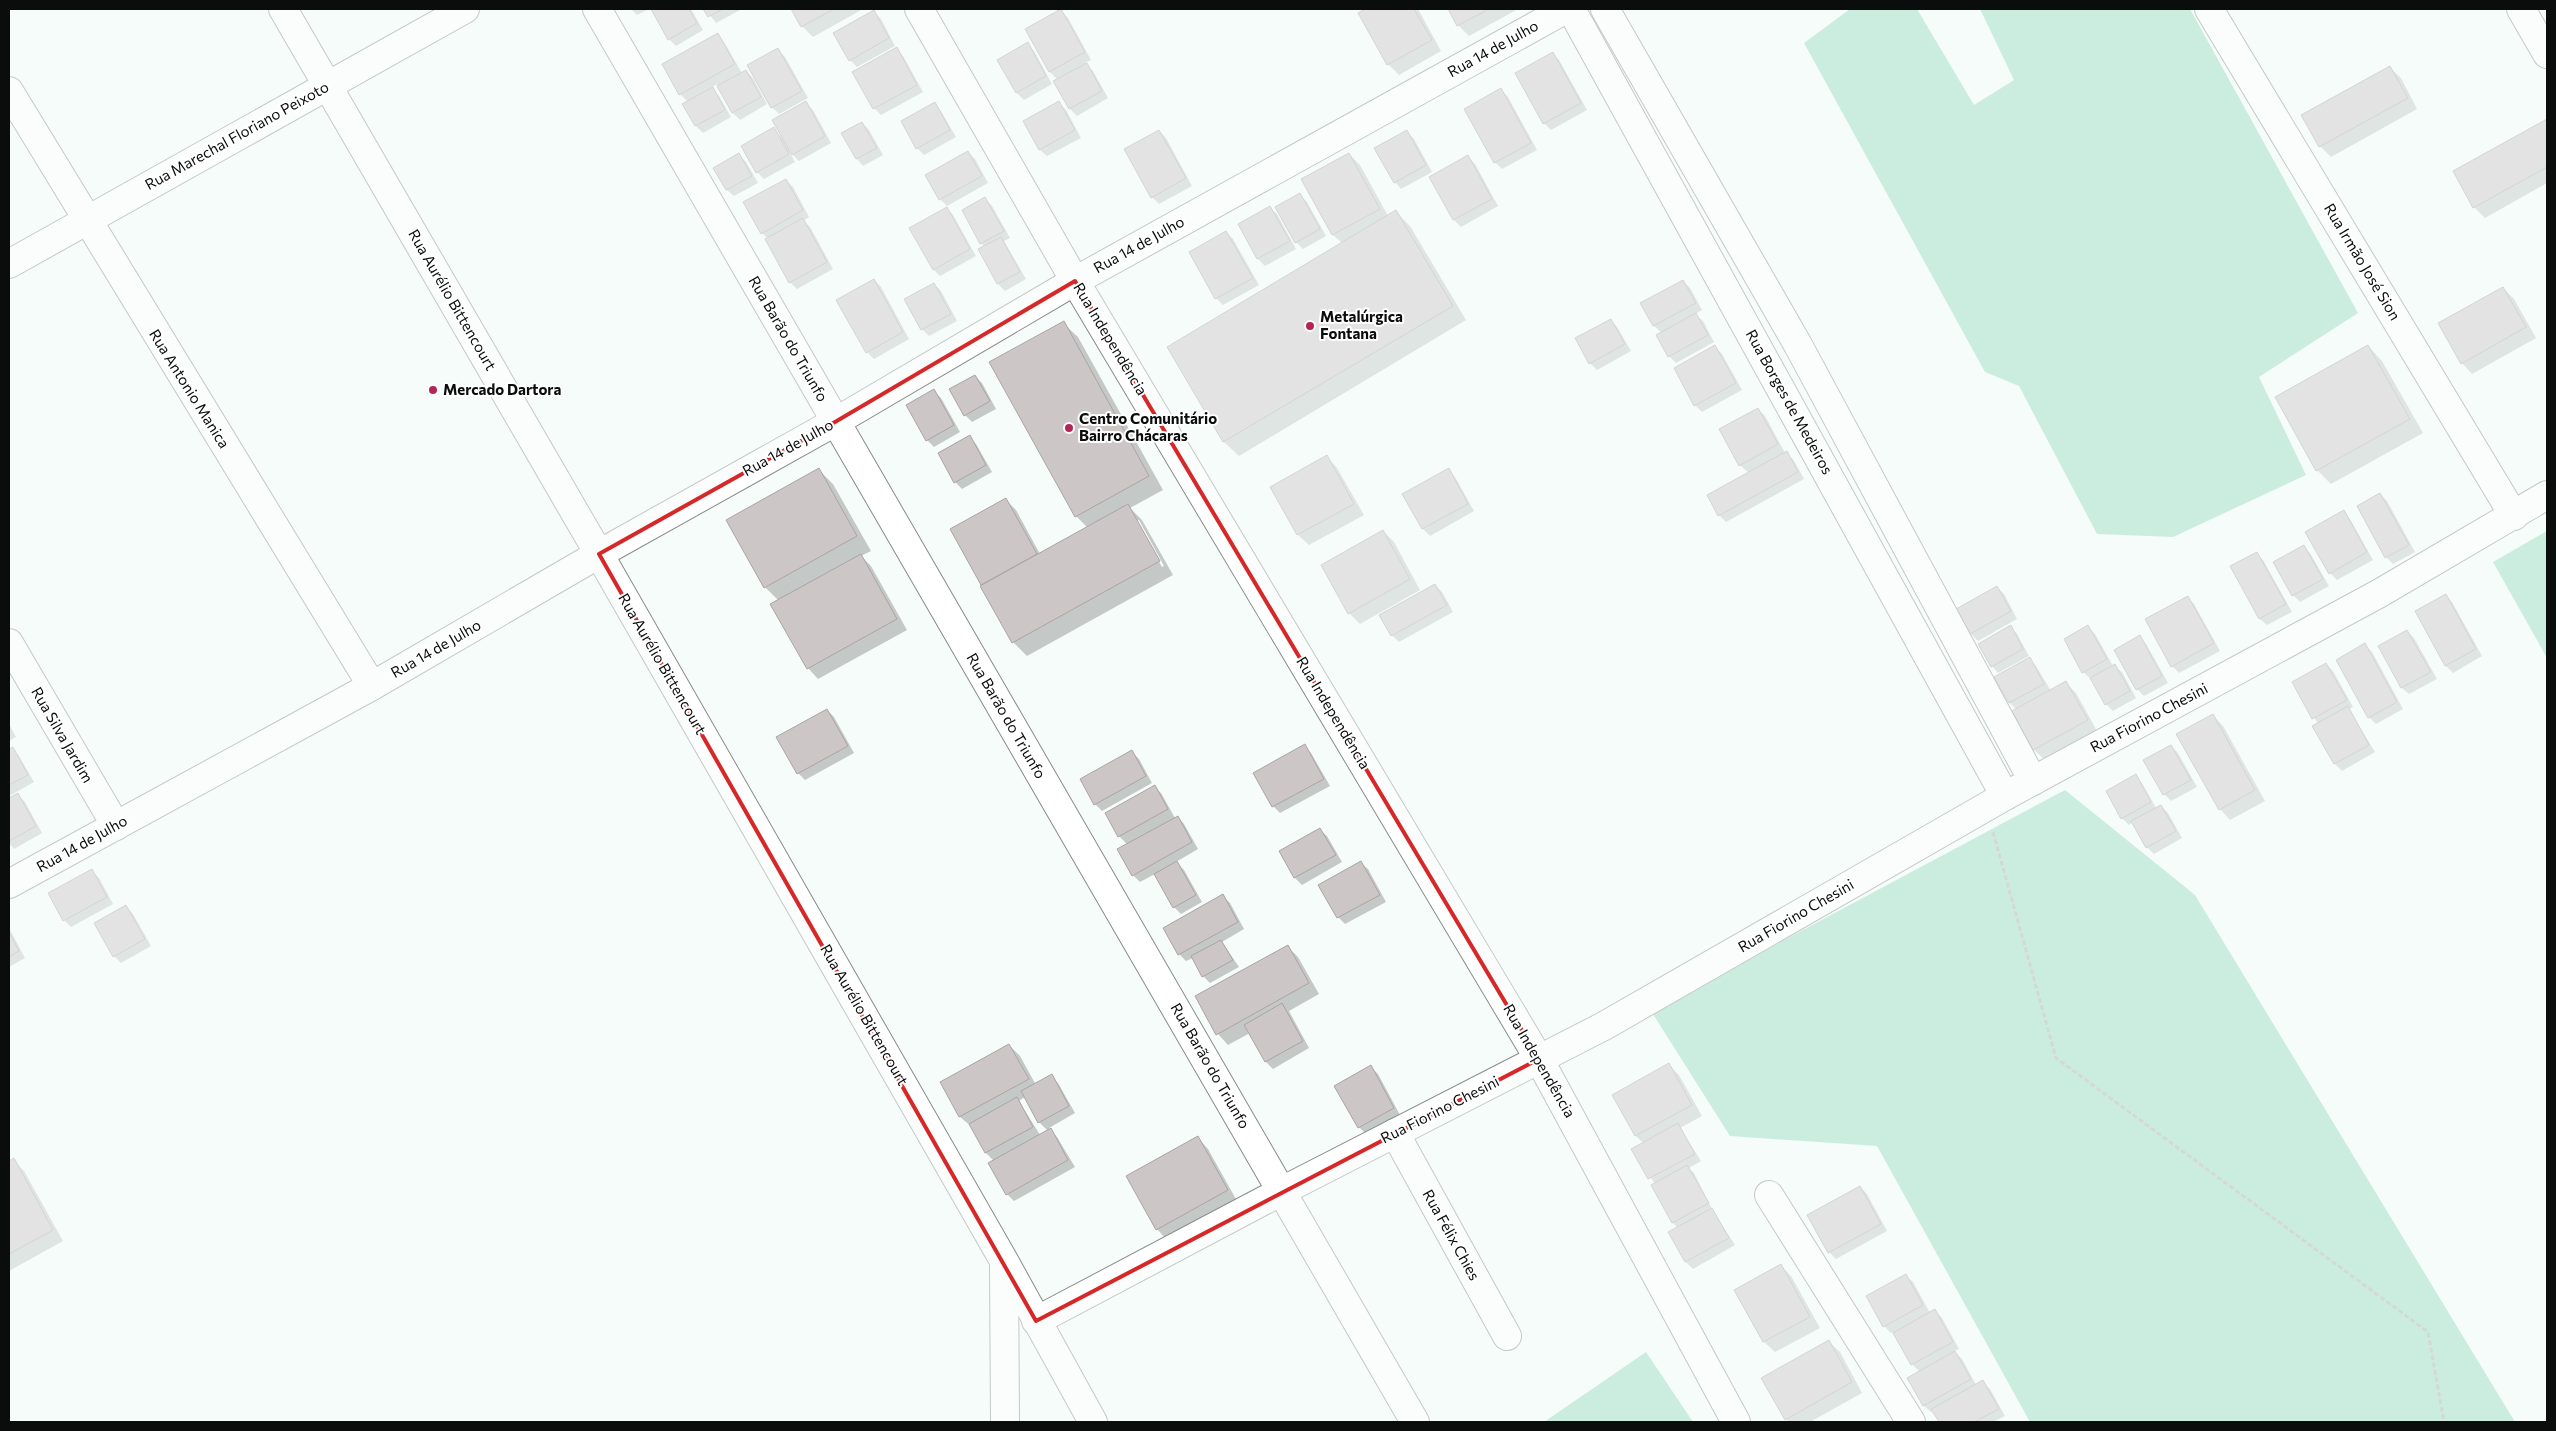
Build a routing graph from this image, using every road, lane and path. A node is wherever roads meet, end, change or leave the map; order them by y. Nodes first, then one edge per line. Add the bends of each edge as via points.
1 (283, 9) edge
2 (465, 9) edge
3 (597, 9) edge
4 (919, 9) edge
5 (1566, 9) edge
6 (1571, 9) edge
7 (1605, 9) edge
8 (2210, 9) edge
9 (2521, 9) edge
10 (2547, 54) edge
11 (328, 86) junction
12 (9, 91) edge
13 (86, 220) junction
14 (9, 264) edge
15 (1075, 281) junction
16 (1798, 345) junction
17 (1767, 363) junction
18 (835, 422) junction
19 (2547, 495) edge
20 (2514, 516) junction
21 (599, 554) junction
22 (9, 643) edge
23 (372, 686) junction
24 (2033, 781) junction
25 (1996, 802) junction
26 (116, 826) junction
27 (9, 884) edge
28 (1539, 1059) junction
29 (1395, 1133) junction
30 (1282, 1191) junction
31 (1769, 1195) dead end
32 (1004, 1259) junction
33 (1036, 1321) junction
34 (1507, 1336) dead end
35 (1005, 1422) edge
36 (1093, 1422) edge
37 (1415, 1422) edge
38 (1736, 1422) edge
39 (1911, 1422) edge
40 (2444, 1422) edge

1 - 11 street, Rua Aurélio Bittencourt
2 - 11 street, Rua Marechal Floriano Peixoto
3 - 18 street, Rua Barão do Triunfo
4 - 15 street, Rua Independência
5 - 15 street, Rua 14 de Julho
6 - 17 street, Rua Borges de Medeiros
7 - 16 street
8 - 20 street, Rua Irmão José Sion
9 - 10 street
11 - 13 street, Rua Marechal Floriano Peixoto
11 - 21 street, Rua Aurélio Bittencourt
12 - 13 street, Rua Antonio Manica
13 - 14 street, Rua Marechal Floriano Peixoto
13 - 23 street, Rua Antonio Manica
15 - 18 street, Rua 14 de Julho
15 - 28 street, Rua Independência
16 - 17 street
16 - 24 street
17 - 25 street, Rua Borges de Medeiros
18 - 21 street, Rua 14 de Julho
18 - 30 street, Rua Barão do Triunfo
19 - 20 street, Rua Fiorino Chesini
20 - 24 street, Rua Fiorino Chesini via 2380,593
21 - 23 street, Rua 14 de Julho
21 - 32 street, Rua Aurélio Bittencourt
22 - 26 street, Rua Silva Jardim
23 - 26 street, Rua 14 de Julho
24 - 25 street, Rua Fiorino Chesini
25 - 28 street, Rua Fiorino Chesini via 1604,1026
25 - 40 path via 2056,1058 2428,1332
26 - 27 street, Rua 14 de Julho
28 - 29 street, Rua Fiorino Chesini
28 - 38 street, Rua Independência
29 - 30 street, Rua Fiorino Chesini
29 - 34 street, Rua Félix Chies
30 - 33 street, Rua Fiorino Chesini
30 - 37 street, Rua Barão do Triunfo
31 - 39 street
32 - 33 street, Rua Aurélio Bittencourt
32 - 35 street
33 - 36 street, Rua Aurélio Bittencourt

